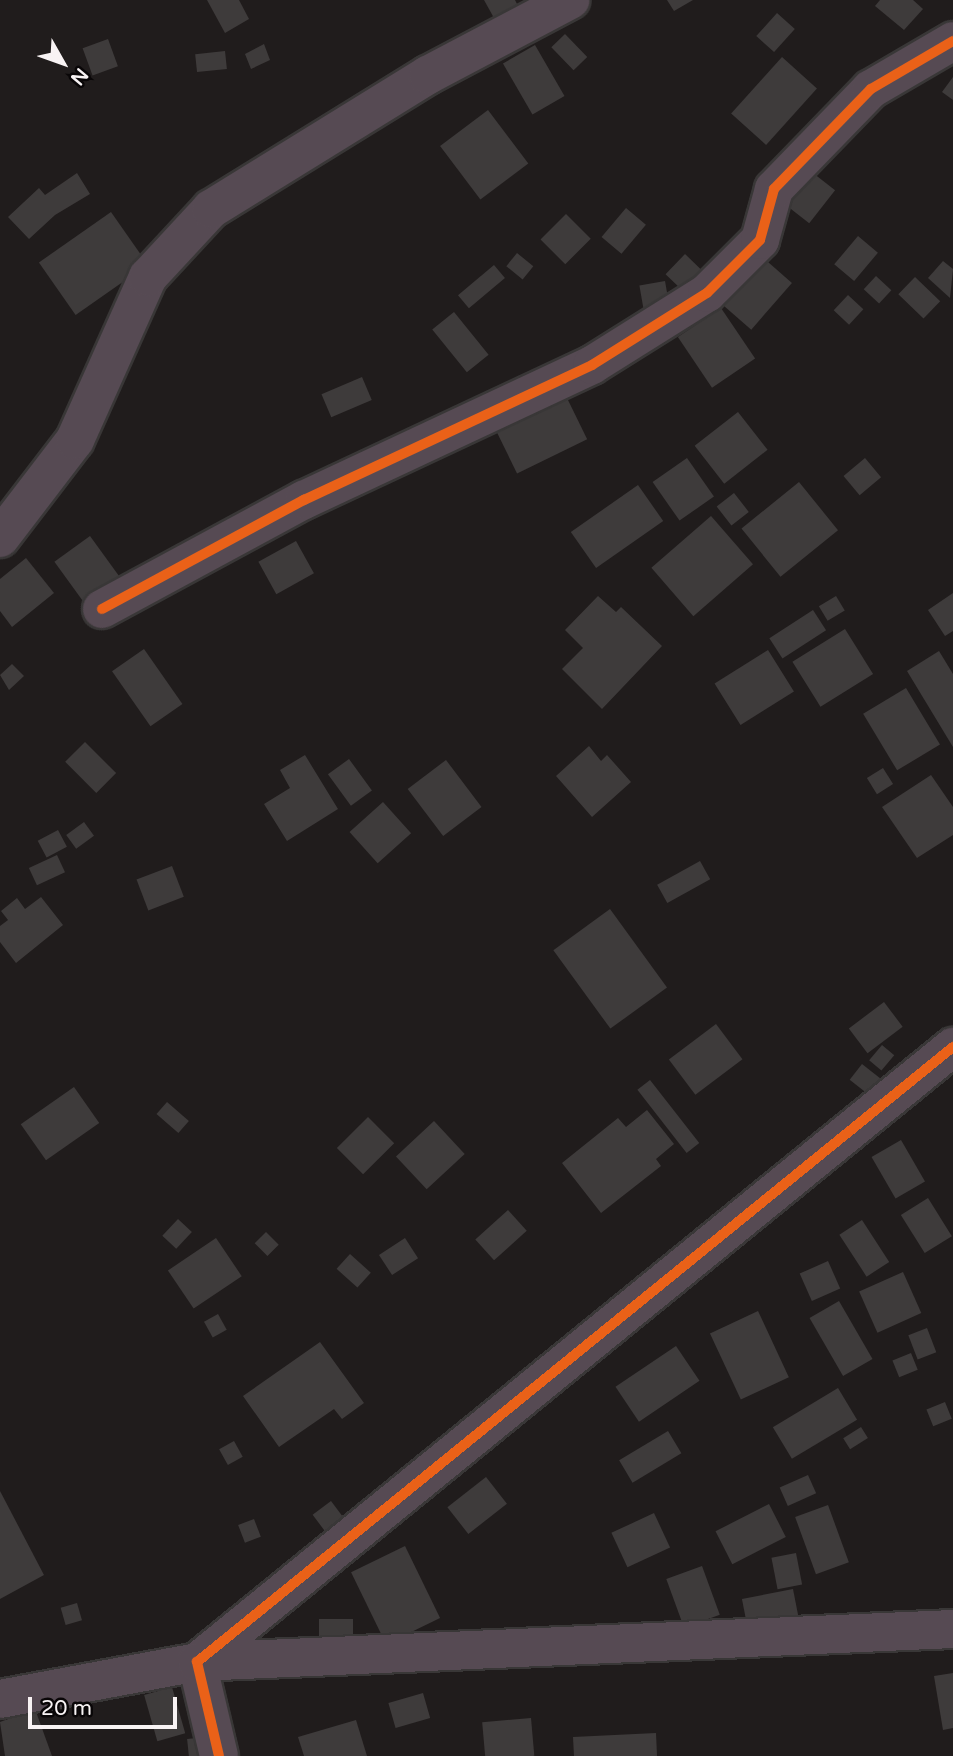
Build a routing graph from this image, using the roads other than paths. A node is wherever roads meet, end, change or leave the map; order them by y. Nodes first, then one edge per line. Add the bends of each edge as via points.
1 (570, 0) edge
2 (953, 41) edge
3 (0, 538) edge
4 (102, 609) dead end
5 (953, 1047) edge
6 (953, 1629) edge
7 (197, 1662) junction
8 (0, 1699) edge
9 (219, 1756) edge

1 - 3 street via 428,75 211,209 148,277 75,440
2 - 4 street via 871,89 774,189 760,240 707,293 592,365 304,500
5 - 7 street
6 - 7 street
7 - 8 street
7 - 9 street

